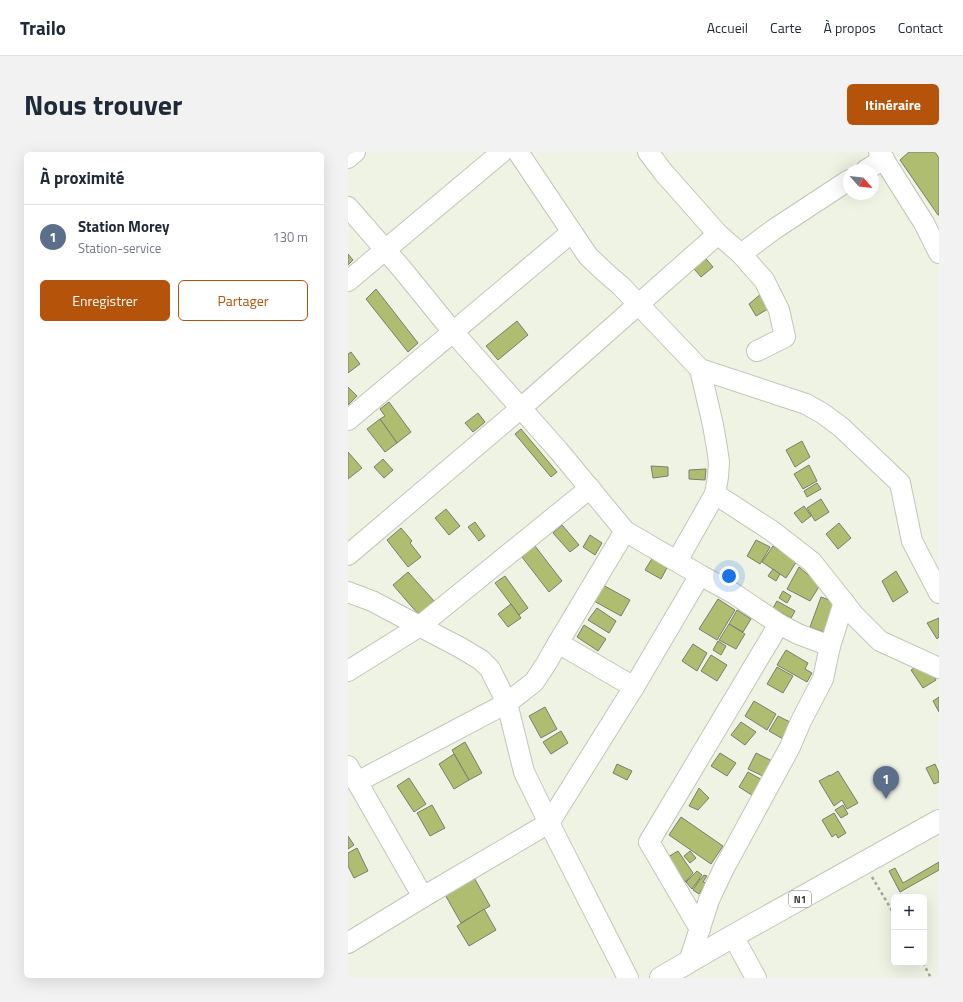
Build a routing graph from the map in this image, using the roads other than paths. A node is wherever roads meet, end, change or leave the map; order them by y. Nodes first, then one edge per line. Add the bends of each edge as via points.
1 (356, 152) edge
2 (502, 152) edge
3 (518, 152) edge
4 (648, 152) edge
5 (882, 155) edge
6 (348, 158) edge
7 (872, 164) edge
8 (843, 184) edge
9 (348, 207) edge
10 (572, 232) junction
11 (718, 234) junction
12 (385, 249) junction
13 (939, 253) edge
14 (741, 254) junction
15 (348, 281) edge
16 (638, 305) junction
17 (452, 332) junction
18 (757, 351) dead end
19 (700, 369) junction
20 (521, 408) junction
21 (348, 420) edge
22 (590, 488) junction
23 (715, 494) junction
24 (624, 531) junction
25 (348, 555) edge
26 (676, 561) junction
27 (700, 576) junction
28 (348, 592) edge
29 (939, 593) edge
30 (844, 602) junction
31 (779, 624) junction
32 (420, 626) junction
33 (558, 643) junction
34 (830, 646) junction
35 (939, 668) edge
36 (348, 671) edge
37 (634, 687) junction
38 (507, 703) junction
39 (352, 774) edge
40 (939, 820) edge
41 (548, 824) junction
42 (423, 897) junction
43 (700, 929) junction
44 (733, 936) junction
45 (348, 943) edge
46 (690, 962) junction
47 (628, 978) edge
48 (661, 978) edge
49 (756, 978) edge

1 - 6 street
2 - 12 street
3 - 10 street
4 - 11 street
5 - 7 street
5 - 13 street via 924,223
8 - 14 street
9 - 12 street
10 - 16 street via 588,256
10 - 17 street
11 - 14 street
11 - 16 street
12 - 15 street
12 - 17 street
14 - 18 street via 764,280 779,310 785,337
16 - 19 street
16 - 20 street
17 - 20 street
17 - 21 street
19 - 23 street via 719,462
19 - 29 street via 806,404 840,427 884,468 900,483 912,541
20 - 22 street
20 - 25 street
22 - 24 street
22 - 32 street
23 - 26 street
23 - 30 street via 772,531 812,562
24 - 26 street
24 - 33 street
26 - 27 street
27 - 31 street via 733,593
27 - 37 street
28 - 32 street via 372,601
30 - 34 street
30 - 35 street via 880,641
31 - 34 street
31 - 43 street via 649,842
32 - 36 street
32 - 38 street via 481,660 490,669
33 - 37 street
33 - 38 street via 534,682
34 - 43 street via 823,679 790,747 723,870 709,900
37 - 41 street
38 - 39 street
38 - 41 street via 524,772
39 - 42 street
40 - 44 main road, N1
41 - 42 street
41 - 47 street
42 - 45 street
43 - 46 street
44 - 46 main road, N1
44 - 49 street
46 - 48 main road, N1

